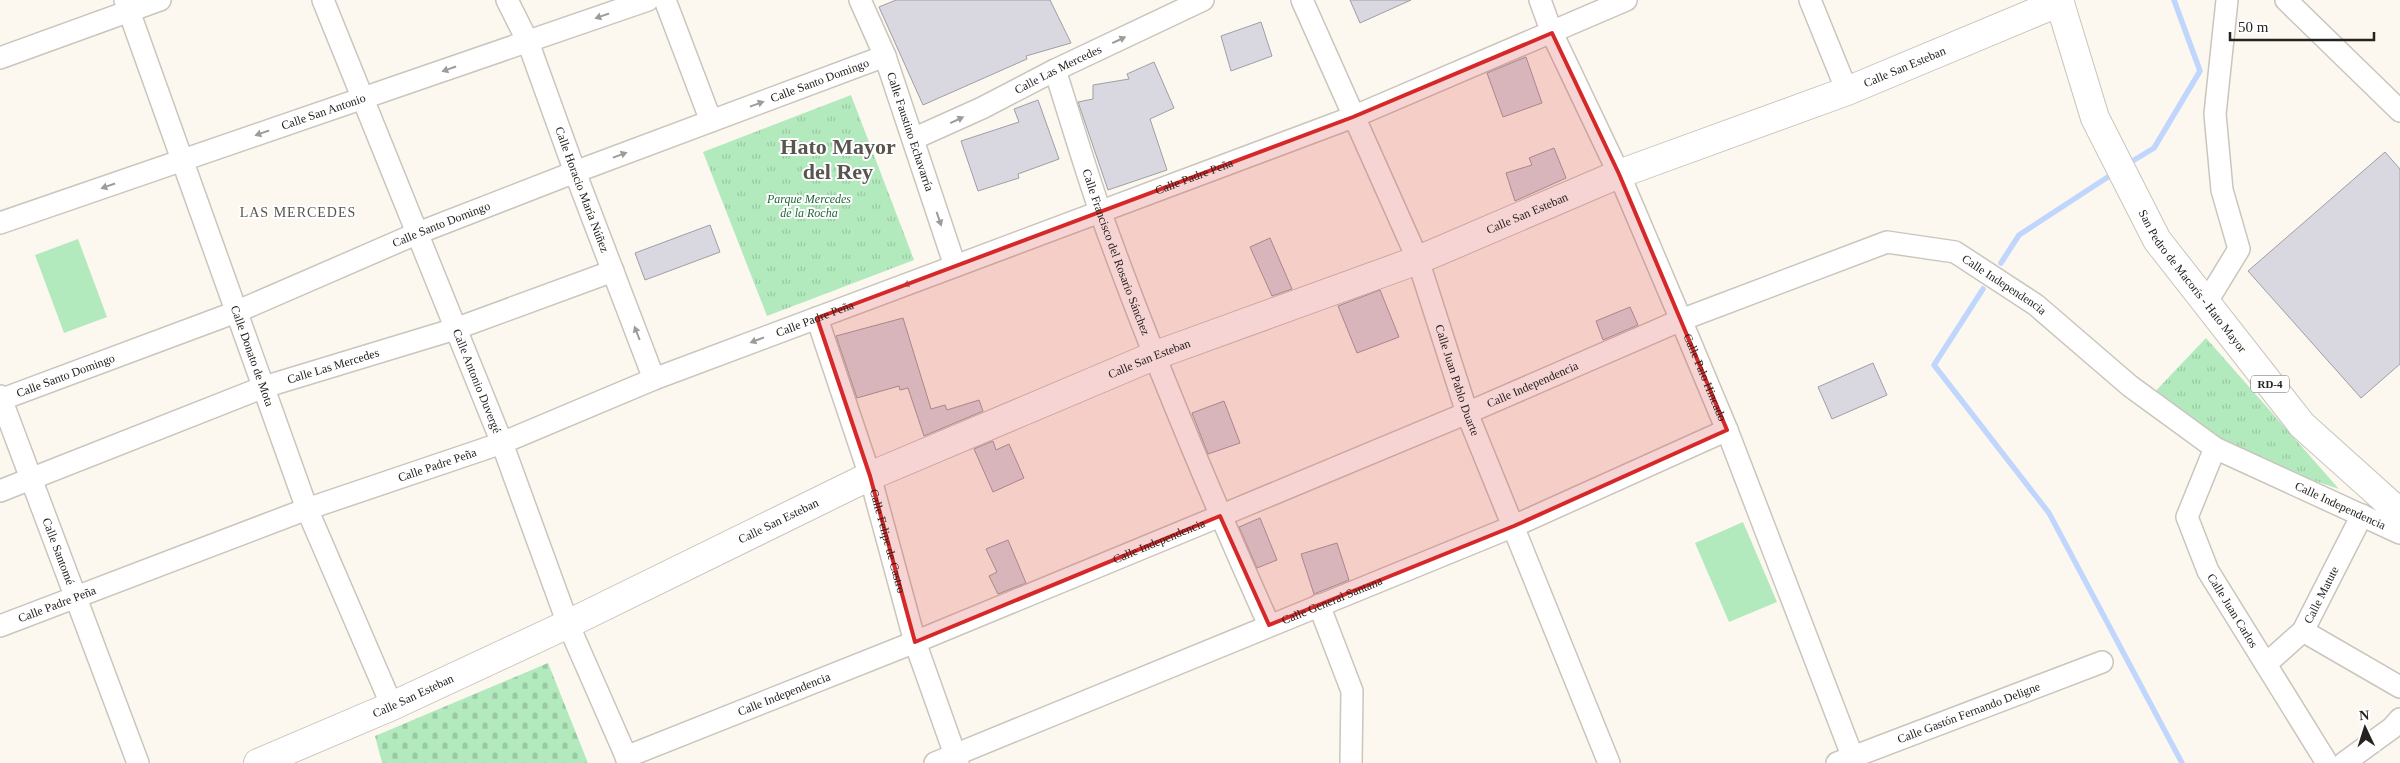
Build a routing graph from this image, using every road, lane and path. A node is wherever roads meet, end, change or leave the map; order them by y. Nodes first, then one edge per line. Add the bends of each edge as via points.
1 (160, 0) edge
2 (323, 0) edge
3 (507, 0) edge
4 (648, 0) edge
5 (665, 0) edge
6 (860, 0) edge
7 (1203, 0) edge
8 (1302, 0) edge
9 (1540, 0) edge
10 (1626, 0) edge
11 (1810, 0) edge
12 (2227, 0) edge
13 (2286, 0) edge
14 (2060, 1) edge
15 (127, 5) edge
16 (1552, 33) junction
17 (528, 42) junction
18 (885, 56) junction
19 (0, 58) edge
20 (1055, 70) junction
21 (1847, 91) junction
22 (364, 98) junction
23 (2400, 111) edge
24 (1353, 117) junction
25 (711, 121) junction
26 (913, 139) junction
27 (181, 161) junction
28 (574, 172) junction
29 (1619, 174) junction
30 (1100, 211) junction
31 (0, 223) edge
32 (418, 233) junction
33 (1418, 260) junction
34 (955, 266) junction
35 (613, 271) junction
36 (2206, 303) junction
37 (236, 312) junction
38 (817, 318) junction
39 (1681, 320) junction
40 (455, 329) junction
41 (1156, 355) junction
42 (654, 379) junction
43 (264, 387) junction
44 (1, 399) edge
45 (1467, 413) junction
46 (1727, 430) junction
47 (502, 443) junction
48 (2215, 448) junction
49 (870, 476) junction
50 (32, 479) junction
51 (0, 491) edge
52 (307, 509) junction
53 (2400, 513) edge
54 (2362, 515) junction
55 (1220, 516) junction
56 (1514, 526) junction
57 (2400, 533) edge
58 (77, 598) junction
59 (1319, 605) junction
60 (568, 624) junction
61 (1269, 625) junction
62 (0, 626) edge
63 (2303, 631) junction
64 (915, 642) junction
65 (2102, 662) dead end
66 (2266, 664) junction
67 (2400, 687) edge
68 (392, 706) junction
69 (2400, 719) edge
70 (956, 759) edge
71 (628, 760) edge
72 (1848, 761) edge
73 (138, 763) edge
74 (258, 763) edge
75 (935, 763) edge
76 (1351, 763) edge
77 (1608, 763) edge
78 (2327, 763) edge
79 (2344, 763) edge

1 - 15 street
2 - 22 street, Calle Antonio Duvergé
3 - 17 street, Calle Horacio María Núñez
4 -> 17 street, Calle San Antonio
5 - 25 street
6 - 18 street, Calle Faustino Echavarría
20 -> 7 street, Calle Las Mercedes
8 - 24 street, Calle Juan Pablo Duarte
9 - 16 street, Calle Palo Hincado
10 - 16 street, Calle Padre Peña
11 - 21 street
12 - 36 street via 2214,114 2222,190 2240,249
13 - 23 street
14 - 21 street, Calle San Esteban
14 - 36 street, San Pedro de Macorís - Hato Mayor / RD-4 via 2095,118 2157,240
15 - 19 street
15 - 27 street, Calle Donato de Mota
16 - 24 street, Calle Padre Peña
16 - 29 street, Calle Palo Hincado
17 -> 22 street, Calle San Antonio
17 - 28 street, Calle Horacio María Núñez
25 -> 18 street, Calle Santo Domingo
18 - 26 street, Calle Faustino Echavarría
26 -> 20 street, Calle Las Mercedes
20 - 30 street, Calle Francisco del Rosario Sánchez
21 - 29 street, Calle San Esteban
22 -> 27 street, Calle San Antonio
22 - 32 street, Calle Antonio Duvergé
24 - 30 street, Calle Padre Peña
24 - 33 street, Calle Juan Pablo Duarte
28 -> 25 street, Calle Santo Domingo
26 -> 34 street, Calle Faustino Echavarría
27 -> 31 street, Calle San Antonio
27 - 37 street, Calle Donato de Mota
28 - 32 street, Calle Santo Domingo
28 - 35 street, Calle Horacio María Núñez
29 - 33 street, Calle San Esteban
29 - 39 street, Calle Palo Hincado
30 - 34 street, Calle Padre Peña
30 - 41 street, Calle Francisco del Rosario Sánchez
32 - 37 street, Calle Santo Domingo
32 - 40 street, Calle Antonio Duvergé
33 - 41 street, Calle San Esteban
33 - 45 street, Calle Juan Pablo Duarte
34 -> 38 street, Calle Padre Peña
35 - 40 street, Calle Las Mercedes
42 -> 35 street, Calle Horacio María Núñez
36 - 53 street, San Pedro de Macorís - Hato Mayor / RD-4 via 2302,425
37 - 43 street, Calle Donato de Mota
37 - 44 street, Calle Santo Domingo
38 -> 42 street, Calle Padre Peña
38 - 49 street, Calle Felipe de Castro
39 - 45 street, Calle Independencia
39 - 46 street, Calle Palo Hincado
39 - 48 street, Calle Independencia via 1887,242 1955,252 2036,305 2130,386
40 - 43 street, Calle Las Mercedes
40 - 47 street, Calle Antonio Duvergé
41 - 49 street, Calle San Esteban
41 - 55 street, Calle Francisco del Rosario Sánchez
42 - 47 street, Calle Padre Peña
43 - 50 street, Calle Las Mercedes
43 - 52 street, Calle Donato de Mota
44 - 50 street, Calle Santomé
45 - 55 street, Calle Independencia
45 - 56 street, Calle Juan Pablo Duarte
46 - 56 street, Calle General Santana
46 - 72 street, Calle Palo Hincado
47 - 52 street, Calle Padre Peña
47 - 60 street, Calle Antonio Duvergé
48 - 54 street, Calle Independencia
48 - 66 street, Calle Juan Carlos via 2187,517 2208,571
49 - 60 street, Calle San Esteban
49 - 64 street, Calle Felipe de Castro
50 - 51 street, Calle Las Mercedes
50 - 58 street, Calle Santomé
52 - 58 street, Calle Padre Peña
52 - 68 street, Calle Donato de Mota
54 - 57 street, Calle Independencia
54 - 63 street, Calle Matute
55 - 61 street, Calle Francisco del Rosario Sánchez
55 - 64 street, Calle Independencia
56 - 59 street, Calle General Santana
56 - 77 street, Calle Juan Pablo Duarte
58 - 62 street, Calle Padre Peña
58 - 73 street, Calle Santomé
59 - 61 street, Calle General Santana
59 - 76 street via 1352,691
60 - 68 street, Calle San Esteban
60 - 71 street, Calle Antonio Duvergé
61 - 70 street, Calle General Santana
63 - 66 street, Calle Matute
63 - 67 street
64 - 70 street, Calle Felipe de Castro
64 - 71 street, Calle Independencia
65 - 72 street, Calle Gastón Fernando Deligne
66 - 78 street, Calle Juan Carlos
68 - 74 street, Calle San Esteban
69 - 79 street
70 - 75 street, Calle General Santana

